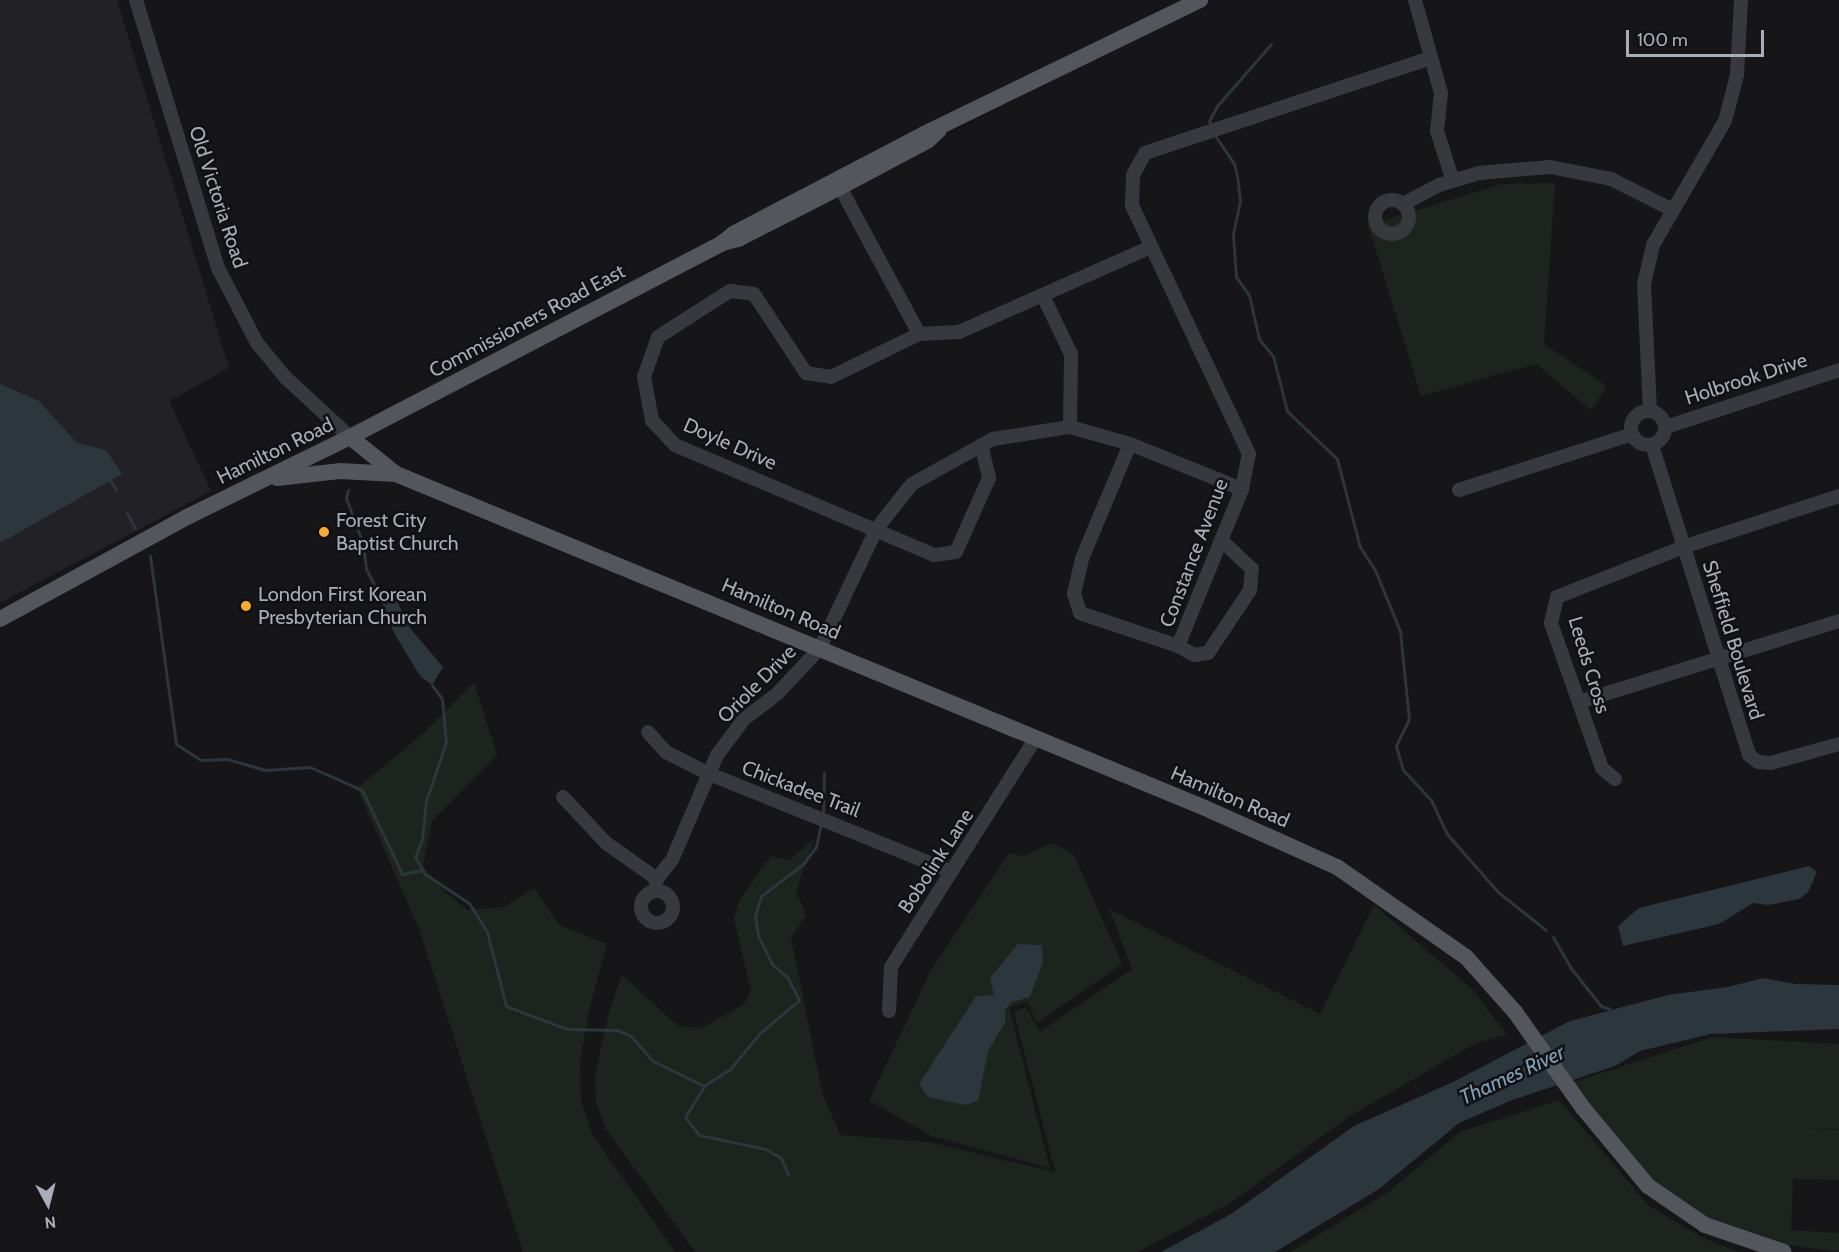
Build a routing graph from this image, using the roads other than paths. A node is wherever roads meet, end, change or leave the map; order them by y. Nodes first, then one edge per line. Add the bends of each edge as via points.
1 (136, 0) edge
2 (1200, 0) edge
3 (1415, 0) edge
4 (1741, 0) edge
5 (1431, 58) junction
6 (939, 130) junction
7 (1453, 181) junction
8 (840, 187) junction
9 (1403, 204) dead end
10 (1673, 210) junction
11 (722, 243) junction
12 (1151, 247) junction
13 (1044, 298) junction
14 (919, 334) junction
15 (1839, 370) edge
16 (1650, 411) junction
17 (1070, 427) junction
18 (1666, 427) junction
19 (1632, 434) junction
20 (350, 437) junction
21 (1130, 444) junction
22 (981, 445) junction
23 (1652, 445) junction
24 (396, 474) junction
25 (266, 479) junction
26 (1242, 489) junction
27 (1459, 490) dead end
28 (1839, 496) edge
29 (877, 528) junction
30 (1221, 540) junction
31 (1683, 547) junction
32 (0, 619) edge
33 (1839, 621) edge
34 (1178, 646) junction
35 (820, 648) junction
36 (1721, 658) junction
37 (1579, 702) junction
38 (648, 732) dead end
39 (1036, 738) junction
40 (1839, 744) edge
41 (707, 773) junction
42 (1616, 779) dead end
43 (563, 797) dead end
44 (949, 871) junction
45 (889, 1011) dead end
46 (1784, 1252) edge

1 - 20 street, Old Victoria Road via 218,268 257,343 286,378
2 - 6 main road, Commissioners Road East
3 - 5 street
4 - 10 street via 1737,75 1725,121
5 - 7 street via 1441,93 1437,131
5 - 12 street, Constance Avenue via 1145,153 1133,175 1132,205
6 - 8 main road, Commissioners Road East via 927,141
6 - 11 main road, Commissioners Road East via 865,164 735,232
7 - 9 street
7 - 10 street via 1518,167 1574,170 1623,184
8 - 11 main road, Commissioners Road East via 738,239
8 - 14 street
10 - 16 street via 1653,245 1644,284
11 - 20 main road, Commissioners Road East
12 - 13 street, Doyle Drive
12 - 26 street, Constance Avenue via 1242,433 1249,454
13 - 14 street, Doyle Drive via 959,332
13 - 17 street via 1071,354
14 - 29 street, Doyle Drive via 831,378 806,373 753,294 730,291 658,337 644,377 652,420 675,445
15 - 18 street, Holbrook Drive
16 - 18 street via 1663,418
16 - 19 street via 1636,416
17 - 21 street, Oriole Drive
17 - 22 street, Oriole Drive via 993,439
18 - 23 street via 1664,437
19 - 23 street via 1638,442
19 - 27 street
20 - 24 main road, Hamilton Road
20 - 25 main road, Hamilton Road
21 - 26 street, Oriole Drive
21 - 34 street, Constance Avenue via 1082,559 1074,594 1080,613
22 - 29 street, Oriole Drive via 912,484
22 - 29 street, Doyle Drive via 989,478 956,552 934,555
23 - 31 street, Sheffield Boulevard
24 - 25 main road via 340,471
24 - 35 main road, Hamilton Road
25 - 32 main road, Hamilton Road
26 - 30 street, Constance Avenue
28 - 31 street
29 - 35 street, Oriole Drive
30 - 34 street, Constance Avenue
30 - 34 street via 1252,569 1250,590 1208,653 1194,655
31 - 36 street, Sheffield Boulevard
31 - 37 street, Leeds Cross via 1557,597 1551,623
33 - 36 street
35 - 39 main road, Hamilton Road
35 - 41 street, Oriole Drive via 777,694 744,719
36 - 37 street
36 - 40 street, Sheffield Boulevard via 1742,737 1749,755 1758,762 1771,763
37 - 42 street, Leeds Cross via 1602,768
38 - 41 street, Chickadee Trail via 666,752
39 - 44 street, Bobolink Lane via 1004,793
39 - 46 main road, Hamilton Road via 1337,867 1466,957 1526,1027 1582,1108 1648,1186 1705,1225
41 - 43 street, Oriole Drive via 676,852 656,885 606,843
41 - 44 street, Chickadee Trail
44 - 45 street, Bobolink Lane via 891,967

